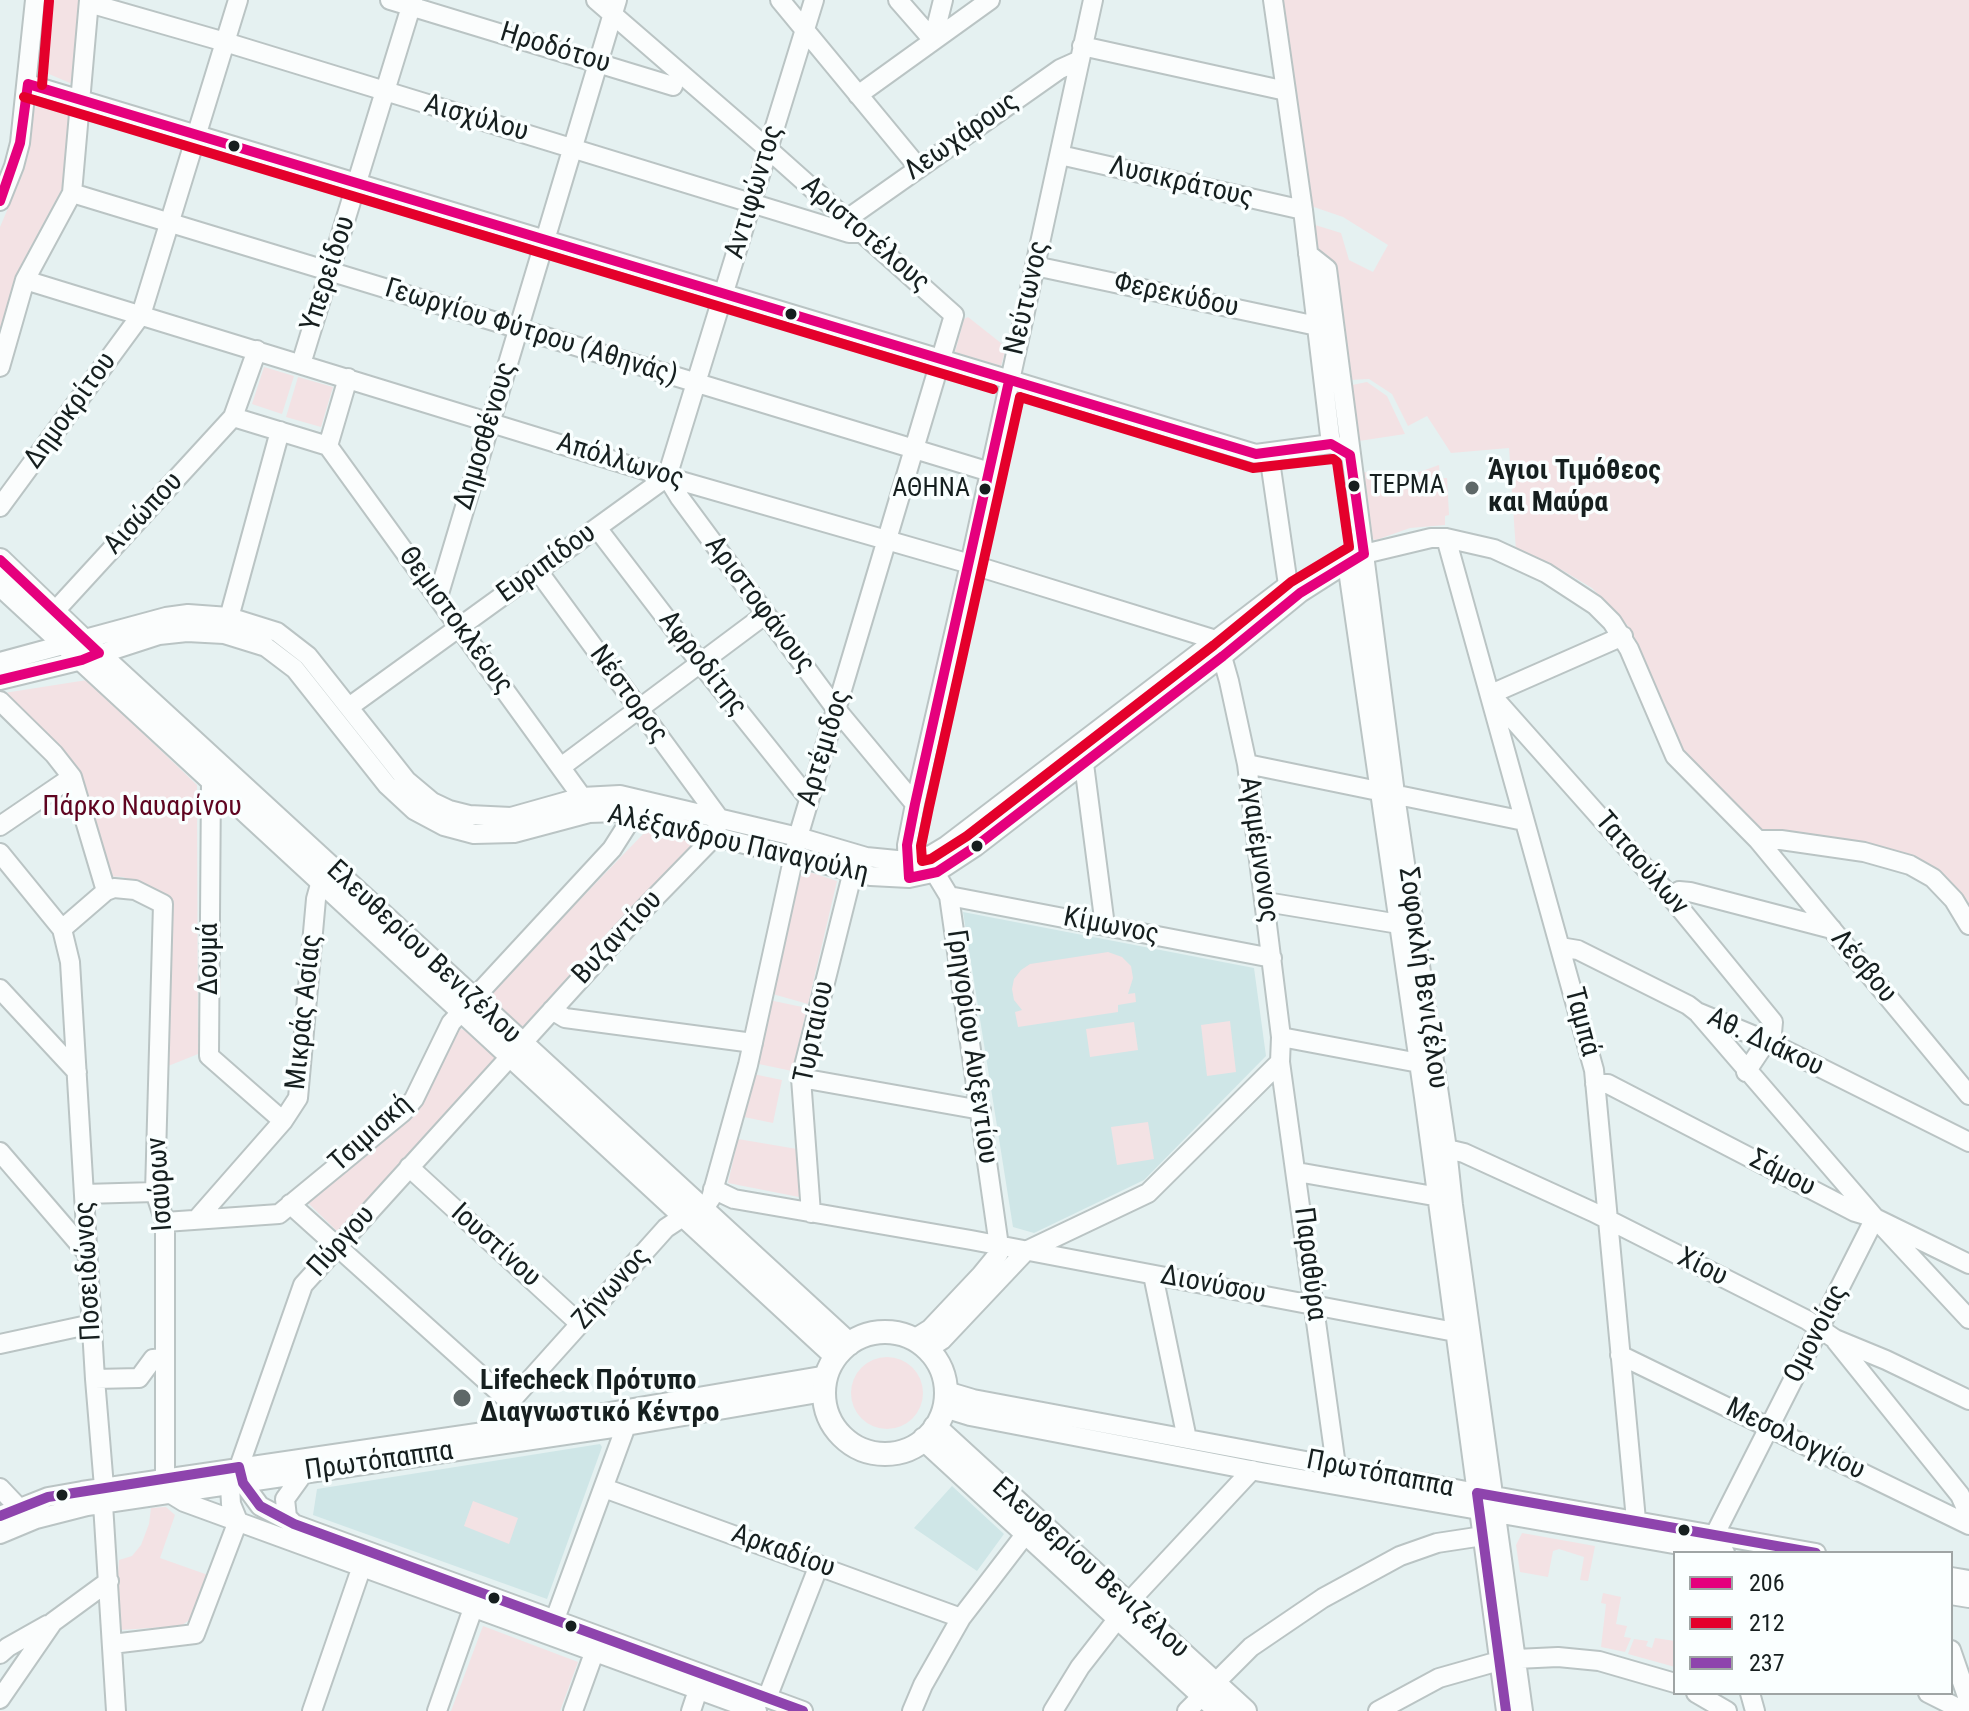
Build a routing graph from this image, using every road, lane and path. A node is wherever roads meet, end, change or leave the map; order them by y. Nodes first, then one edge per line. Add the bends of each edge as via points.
1 (35, 0) edge
2 (238, 0) edge
3 (390, 0) edge
4 (596, 0) edge
5 (780, 0) edge
6 (814, 0) edge
7 (898, 0) edge
8 (943, 0) edge
9 (990, 0) edge
10 (1093, 0) edge
11 (1273, 0) edge
12 (89, 1) edge
13 (412, 3) edge
14 (615, 7) edge
15 (805, 30) junction
16 (933, 40) junction
17 (225, 42) junction
18 (1081, 53) junction
19 (598, 63) junction
20 (28, 84) junction
21 (673, 86) dead end
22 (1286, 91) junction
23 (386, 92) junction
24 (858, 95) junction
25 (82, 100) junction
26 (197, 135) junction
27 (573, 148) junction
28 (768, 149) junction
29 (1060, 155) junction
30 (918, 167) junction
31 (358, 183) junction
32 (72, 193) junction
33 (0, 201) edge
34 (752, 203) junction
35 (1303, 210) junction
36 (847, 219) junction
37 (170, 223) junction
38 (862, 233) junction
39 (545, 240) junction
40 (1308, 254) junction
41 (1035, 266) junction
42 (330, 271) junction
43 (25, 280) junction
44 (724, 294) junction
45 (952, 313) joint
46 (141, 315) junction
47 (1317, 326) junction
48 (518, 329) junction
49 (257, 350) junction
50 (940, 360) junction
51 (301, 364) junction
52 (0, 367) edge
53 (348, 378) junction
54 (1009, 381) junction
55 (696, 383) junction
56 (233, 417) junction
57 (490, 422) junction
58 (280, 431) junction
59 (1331, 444) junction
60 (328, 446) junction
61 (914, 449) junction
62 (1269, 454) junction
63 (1350, 455) junction
64 (990, 472) junction
65 (667, 477) junction
66 (0, 507) edge
67 (597, 528) junction
68 (1446, 538) junction
69 (887, 539) junction
70 (1355, 559) junction
71 (0, 560) edge
72 (970, 564) junction
73 (538, 571) junction
74 (0, 584) edge
75 (1294, 589) junction
76 (438, 597) junction
77 (55, 611) junction
78 (766, 614) junction
79 (226, 625) junction
80 (460, 628) junction
81 (1623, 636) junction
82 (1219, 648) junction
83 (82, 649) junction
84 (0, 662) edge
85 (701, 664) junction
86 (0, 680) edge
87 (1491, 694) junction
88 (0, 701) edge
89 (349, 707) junction
90 (836, 709) junction
91 (638, 710) junction
92 (1079, 757) junction
93 (1247, 764) junction
94 (561, 767) junction
95 (217, 774) junction
96 (72, 777) junction
97 (1388, 792) junction
98 (582, 797) junction
99 (809, 799) junction
100 (915, 804) junction
101 (633, 816) junction
102 (1524, 821) junction
103 (0, 826) edge
104 (717, 827) junction
105 (1758, 840) junction
106 (796, 846) junction
107 (0, 853) edge
108 (855, 862) junction
109 (934, 864) junction
110 (908, 870) junction
111 (326, 874) junction
112 (106, 891) junction
113 (949, 896) junction
114 (1670, 896) junction
115 (1266, 902) junction
116 (1399, 924) junction
117 (1969, 925) edge
118 (1105, 926) junction
119 (62, 929) junction
120 (1832, 929) junction
121 (1560, 947) junction
122 (1272, 958) junction
123 (0, 989) edge
124 (468, 1005) junction
125 (552, 1010) junction
126 (1697, 1012) junction
127 (1281, 1037) junction
128 (1767, 1041) junction
129 (753, 1043) junction
130 (516, 1050) junction
131 (1280, 1062) junction
132 (1419, 1063) junction
133 (77, 1072) junction
134 (1746, 1072) junction
135 (801, 1078) junction
136 (1595, 1084) junction
137 (1969, 1095) edge
138 (981, 1110) junction
139 (283, 1121) junction
140 (1969, 1142) edge
141 (1439, 1151) junction
142 (0, 1152) edge
143 (1828, 1164) junction
144 (409, 1167) junction
145 (1297, 1172) junction
146 (1811, 1189) junction
147 (155, 1192) junction
148 (84, 1194) junction
149 (1444, 1198) junction
150 (290, 1204) junction
151 (699, 1204) junction
152 (811, 1213) junction
153 (1875, 1218) junction
154 (197, 1219) junction
155 (1607, 1220) junction
156 (165, 1222) junction
157 (971, 1240) junction
158 (999, 1246) junction
159 (337, 1247) junction
160 (1026, 1251) junction
161 (87, 1253) junction
162 (1967, 1264) edge
163 (981, 1275) junction
164 (1153, 1275) junction
165 (1944, 1291) junction
166 (1314, 1305) junction
167 (1969, 1319) edge
168 (92, 1324) junction
169 (580, 1324) junction
170 (1455, 1332) junction
171 (1827, 1334) junction
172 (3, 1339) edge
173 (921, 1344) junction
174 (1620, 1355) junction
175 (165, 1358) junction
176 (834, 1367) junction
177 (95, 1379) junction
178 (1969, 1400) edge
179 (510, 1402) junction
180 (937, 1416) junction
181 (626, 1426) junction
182 (1770, 1428) junction
183 (518, 1434) junction
184 (1187, 1439) junction
185 (1336, 1466) junction
186 (1252, 1470) junction
187 (303, 1474) junction
188 (237, 1478) junction
189 (168, 1485) junction
190 (0, 1488) edge
191 (604, 1488) junction
192 (104, 1496) junction
193 (1486, 1502) junction
194 (15, 1513) edge
195 (1969, 1515) edge
196 (0, 1516) edge
197 (1636, 1520) junction
198 (238, 1521) junction
199 (294, 1524) junction
200 (1969, 1525) edge
201 (1032, 1526) junction
202 (0, 1534) edge
203 (1483, 1536) junction
204 (1714, 1548) edge
205 (1775, 1551) edge
206 (819, 1565) junction
207 (362, 1566) junction
208 (109, 1581) junction
209 (476, 1600) junction
210 (1123, 1610) junction
211 (961, 1618) junction
212 (555, 1619) junction
213 (53, 1622) junction
214 (112, 1644) junction
215 (597, 1644) junction
216 (0, 1654) edge
217 (1953, 1656) edge
218 (1507, 1660) junction
219 (1673, 1682) edge
220 (698, 1690) junction
221 (1699, 1695) edge
222 (1932, 1695) edge
223 (1201, 1696) edge
224 (0, 1699) edge
225 (1969, 1702) edge
226 (762, 1705) edge
227 (116, 1711) edge
228 (312, 1711) edge
229 (437, 1711) edge
230 (573, 1711) edge
231 (691, 1711) edge
232 (803, 1711) edge
233 (912, 1711) edge
234 (1053, 1711) edge
235 (1220, 1711) edge
236 (1245, 1711) edge
237 (1378, 1711) edge
238 (1506, 1711) edge
239 (1523, 1711) edge
240 (1727, 1711) edge
241 (1964, 1711) edge

1 - 20 street
2 - 17 street, Δημοκρίτου
3 - 13 street, Ηροδότου
4 - 14 street, Αριστοτέλους
5 - 15 street
6 - 15 street, Αντιφώντος
7 - 16 street
8 - 16 street
9 - 16 street
10 - 18 street, Νεύτωνος
11 - 22 street, Σοφοκλή Βενιζέλου
12 - 17 street, Αισχύλου
12 - 25 street
13 - 19 street, Ηροδότου
13 - 23 street, Υπερείδου
14 - 19 street, Δημοσθένους
14 - 28 street, Αριστοτέλους
15 - 24 street
15 - 28 street, Αντιφώντος
16 - 24 street
17 - 23 street, Αισχύλου
17 - 26 street, Δημοκρίτου
18 - 22 street
18 - 29 street, Νεύτωνος
18 - 30 street, Λεωχάρους
19 - 21 street, Ηροδότου
19 - 27 street, Δημοσθένους
20 - 25 street
20 - 33 street via 17,155
22 - 35 street, Σοφοκλή Βενιζέλου
23 - 27 street, Αισχύλου
23 - 31 street, Υπερείδου
24 - 30 street
25 - 26 street
25 - 32 street
26 - 31 street
26 - 37 street, Δημοκρίτου
27 - 34 street, Αισχύλου
27 - 39 street, Δημοσθένους
28 - 34 street, Αντιφώντος
28 - 36 street, Αριστοτέλους
29 - 35 street, Λυσικράτους
29 - 41 street, Νεύτωνος
30 - 36 street, Λεωχάρους
31 - 39 street
31 - 42 street, Υπερείδου
32 - 37 street, Γεωργίου Φύτρου (Αθηνάς)
32 - 43 street
34 - 38 street, Αισχύλου
34 - 44 street, Αντιφώντος
35 - 40 street, Σοφοκλή Βενιζέλου
36 - 38 street, Αριστοτέλους
37 - 42 street, Γεωργίου Φύτρου (Αθηνάς)
37 - 46 street, Δημοκρίτου
38 - 45 street, Αριστοτέλους
39 - 44 street
39 - 48 street, Δημοσθένους
40 - 47 street, Σοφοκλή Βενιζέλου
40 - 63 street, Σοφοκλή Βενιζέλου via 1327,269
41 - 47 street, Φερεκύδου
41 - 54 street, Νεύτωνος
42 - 48 street, Γεωργίου Φύτρου (Αθηνάς)
42 - 51 street, Υπερείδου
43 - 46 street, Απόλλωνος
43 - 52 street
44 - 50 street
44 - 55 street, Αντιφώντος
45 - 50 street, Αρτέμιδος
46 - 49 street, Απόλλωνος
46 - 66 street, Δημοκρίτου
47 - 59 street, Σοφοκλή Βενιζέλου
48 - 55 street, Γεωργίου Φύτρου (Αθηνάς)
48 - 57 street, Δημοσθένους
49 - 51 street, Απόλλωνος
49 - 56 street
50 - 54 street
50 - 61 street, Αρτέμιδος
51 - 53 street, Απόλλωνος
53 - 57 street, Απόλλωνος
53 - 60 street
54 - 62 street
54 - 64 street, Νεύτωνος
55 - 61 street, Γεωργίου Φύτρου (Αθηνάς)
55 - 65 street, Αντιφώντος
56 - 58 street
56 - 77 street, Αισώπου
57 - 65 street, Απόλλωνος
57 - 76 street, Δημοσθένους
58 - 60 street
58 - 79 street
59 - 62 street
59 - 63 street
60 - 76 street, Θεμιστοκλέους
61 - 64 street, Γεωργίου Φύτρου (Αθηνάς)
61 - 69 street, Αρτέμιδος
62 - 75 street
63 - 70 street, Σοφοκλή Βενιζέλου
64 - 72 street, Νεύτωνος
65 - 67 street, Ευριπίδου
65 - 69 street, Απόλλωνος
65 - 78 street, Αριστοφάνους
67 - 73 street, Ευριπίδου
67 - 85 street, Αφροδίτης
68 - 70 street, Αλέξανδρου Παναγούλη
68 - 81 street, Λέσβου via 1494,549 1564,583 1595,605
68 - 87 street, Ταμπά
69 - 72 street, Απόλλωνος
69 - 90 street, Αρτέμιδος
70 - 75 street, Αλέξανδρου Παναγούλη
70 - 97 street, Σοφοκλή Βενιζέλου
71 - 77 main road, Ελευθερίου Βενιζέλου
72 - 82 street, Απόλλωνος
72 - 100 street, Νεύτωνος
73 - 80 street, Ευριπίδου
73 - 91 street, Νέστορος
74 - 83 main road, Ελευθερίου Βενιζέλου
75 - 82 street, Αλέξανδρου Παναγούλη
76 - 80 street, Θεμιστοκλέους
77 - 83 main road, Ελευθερίου Βενιζέλου
78 - 85 street
78 - 90 street, Αριστοφάνους
79 - 83 street, Αλέξανδρου Παναγούλη
79 - 89 street, Αλέξανδρου Παναγούλη via 277,632 323,674
79 - 101 street, Αλέξανδρου Παναγούλη via 295,669 387,785 414,810 444,826 491,835 539,829 589,813
80 - 89 street, Ευριπίδου
80 - 94 street, Θεμιστοκλέους
81 - 87 street
81 - 105 street, Λέσβου via 1675,756
82 - 92 street, Αλέξανδρου Παναγούλη
82 - 93 street, Αγαμέμνονος
83 - 84 street, Αλέξανδρου Παναγούλη
83 - 86 street, Αλέξανδρου Παναγούλη
83 - 95 main road, Ελευθερίου Βενιζέλου
85 - 91 street
85 - 99 street, Αφροδίτης
87 - 102 street, Ταμπά
87 - 114 street, Ταταούλων
88 - 96 street
89 - 98 street, Αλέξανδρου Παναγούλη via 407,781 449,810 511,817
90 - 99 street, Αρτέμιδος
90 - 100 street, Αριστοφάνους
91 - 94 street
91 - 104 street, Νέστορος
92 - 109 street, Αλέξανδρου Παναγούλη via 946,846
92 - 118 street
93 - 97 street
93 - 115 street, Αγαμέμνονος
94 - 98 street, Θεμιστοκλέους
95 - 111 main road, Ελευθερίου Βενιζέλου
95 - 139 street, Δουμά via 209,1056
96 - 103 street
96 - 112 street
97 - 102 street
97 - 116 street, Σοφοκλή Βενιζέλου
97 - 141 street, Σοφοκλή Βενιζέλου
98 - 104 street, Αλέξανδρου Παναγούλη via 620,795
99 - 106 street, Αρτέμιδος
100 - 110 street, Νεύτωνος
101 - 104 street, Αλέξανδρου Παναγούλη
101 - 124 street via 612,849
102 - 121 street, Ταμπά
104 - 106 street, Αλέξανδρου Παναγούλη
104 - 125 street, Βυζαντίου
105 - 117 street via 1840,848 1910,865 1933,878
105 - 120 street, Λέσβου
106 - 108 street, Αλέξανδρου Παναγούλη
106 - 129 street, Αρτέμιδος
107 - 119 street, Ποσειδώνος
108 - 110 street, Αλέξανδρου Παναγούλη
108 - 135 street, Τυρταίου
109 - 110 street, Αλέξανδρου Παναγούλη
109 - 113 street, Γρηγορίου Αυξεντίου
111 - 124 main road, Ελευθερίου Βενιζέλου
111 - 139 street, Μικράς Ασίας via 316,899 298,1098
112 - 119 street
112 - 147 street, Ισαύρων via 123,887 163,904
113 - 118 street, Κίμωνος
113 - 138 street, Γρηγορίου Αυξεντίου
114 - 120 street via 1690,892
114 - 128 street, Ταταούλων via 1773,1022
115 - 116 street
115 - 122 street, Αγαμέμνονος
116 - 132 street, Σοφοκλή Βενιζέλου
118 - 122 street, Κίμωνος
119 - 133 street, Ποσειδώνος via 70,962
120 - 137 street, Λέσβου
121 - 126 street, Αθ. Διάκου via 1574,948
121 - 136 street, Ταμπά
122 - 127 street, Αγαμέμνονος
123 - 133 street
124 - 130 main road, Ελευθερίου Βενιζέλου
124 - 150 street, Τσιμισκή via 451,1023 403,1112
125 - 129 street via 565,1018
125 - 130 street, Βυζαντίου
126 - 128 street, Αθ. Διάκου
126 - 134 street
127 - 131 street, Αγαμέμνονος
127 - 132 street
128 - 134 street
128 - 140 street, Αθ. Διάκου
129 - 151 street, Αρτέμιδος via 718,1177
130 - 144 street, Πύργου
130 - 151 main road, Ελευθερίου Βενιζέλου
131 - 145 street, Παραθύρα
131 - 160 street via 1148,1193
132 - 141 street, Σοφοκλή Βενιζέλου
133 - 148 street, Ποσειδώνος
134 - 143 street
135 - 138 street
135 - 152 street, Τυρταίου
136 - 146 street, Σάμου via 1608,1084
136 - 155 street, Ταμπά
138 - 158 street, Γρηγορίου Αυξεντίου
139 - 154 street, Μικράς Ασίας
141 - 149 street, Σοφοκλή Βενιζέλου
141 - 155 street, Χίου via 1464,1153
142 - 161 street
143 - 146 street
143 - 153 street
144 - 159 street, Πύργου
144 - 169 street, Ιουστίνου
145 - 149 street
145 - 166 street, Παραθύρα
146 - 153 street, Σάμου
147 - 148 street
147 - 156 street, Ισαύρων
148 - 161 street, Ποσειδώνος
149 - 170 street, Σοφοκλή Βενιζέλου
149 - 193 street, Σοφοκλή Βενιζέλου
150 - 154 street via 279,1214
150 - 159 street
151 - 152 street, Διονύσου via 734,1199
151 - 169 street, Ζήνωνος via 666,1228
151 - 176 main road, Ελευθερίου Βενιζέλου
152 - 157 street, Διονύσου
153 - 162 street, Σάμου
153 - 165 street
153 - 171 street, Ομονοίας
154 - 156 street
155 - 171 street, Χίου
155 - 174 street, Ταμπά
156 - 175 street, Ισαύρων
157 - 158 street, Διονύσου
157 - 163 street
158 - 160 street, Διονύσου
158 - 163 street
159 - 179 street
159 - 188 street, Πύργου via 301,1291
160 - 164 street, Διονύσου
160 - 173 street via 942,1340
161 - 168 street, Ποσειδώνος
162 - 165 street via 1950,1275
163 - 173 street
164 - 166 street, Διονύσου
164 - 184 street
165 - 167 street
166 - 170 street, Διονύσου
166 - 185 street, Παραθύρα
168 - 172 street
168 - 177 street, Ποσειδώνος
169 - 179 street, Ζήνωνος
170 - 193 street, Σοφοκλή Βενιζέλου
171 - 178 street, Χίου
171 - 182 street, Ομονοίας
171 - 195 street via 1960,1495
173 - 176 main road via 898,1333 864,1336
173 - 180 main road via 937,1361
174 - 182 street, Μεσολογγίου
174 - 197 street, Ταμπά
175 - 177 street via 153,1359 139,1378
175 - 189 street, Ισαύρων
176 - 180 main road via 826,1409 844,1439 859,1448 893,1454 909,1449
176 - 181 street, Πρωτόπαππα
176 - 183 street, Πρωτόπαππα
177 - 192 street, Ποσειδώνος
179 - 183 street
180 - 184 street, Πρωτόπαππα via 973,1399
180 - 186 street, Πρωτόπαππα via 970,1416
180 - 201 main road, Ελευθερίου Βενιζέλου
181 - 183 street, Πρωτόπαππα
181 - 191 street
182 - 200 street, Μεσολογγίου
182 - 204 street, Ομονοίας
183 - 187 street, Πρωτόπαππα
183 - 188 street, Πρωτόπαππα
184 - 185 street, Πρωτόπαππα
185 - 193 street, Πρωτόπαππα
186 - 193 street, Πρωτόπαππα
186 - 210 street
187 - 188 street, Πρωτόπαππα
187 - 199 street via 285,1499 287,1517
188 - 189 street
188 - 198 street via 231,1504
188 - 199 street via 260,1506
189 - 192 street
189 - 198 street via 184,1502
190 - 194 street
191 - 206 street, Αρκαδίου
191 - 212 street
192 - 194 street via 48,1497
192 - 208 street, Ποσειδώνος
193 - 197 street, Πρωτόπαππα
193 - 203 street, Σοφοκλή Βενιζέλου
193 - 204 street, Πρωτόπαππα
193 - 218 street, Σοφοκλή Βενιζέλου
194 - 196 street
194 - 202 street
197 - 204 street, Πρωτόπαππα
198 - 207 street
198 - 214 street via 195,1634
199 - 209 street
201 - 210 main road, Ελευθερίου Βενιζέλου
201 - 211 street
203 - 218 street, Σοφοκλή Βενιζέλου
203 - 223 street via 1437,1543 1362,1575 1251,1647
204 - 205 street, Πρωτόπαππα
206 - 211 street, Αρκαδίου
206 - 226 street
207 - 209 street
207 - 228 street
208 - 213 street
208 - 214 street, Ποσειδώνος
209 - 212 street
209 - 215 street
209 - 229 street
210 - 223 main road, Ελευθερίου Βενιζέλου
210 - 234 street
211 - 233 street
212 - 215 street
213 - 216 street
213 - 224 street
214 - 227 street, Ποσειδώνος
215 - 220 street
215 - 226 street
215 - 230 street
217 - 225 street
218 - 219 street via 1599,1661
218 - 237 street via 1439,1678
218 - 238 street, Σοφοκλή Βενιζέλου
218 - 239 street, Σοφοκλή Βενιζέλου
220 - 226 street
220 - 231 street
221 - 240 street
222 - 241 street
223 - 235 main road, Ελευθερίου Βενιζέλου
223 - 236 main road, Ελευθερίου Βενιζέλου
226 - 232 street

